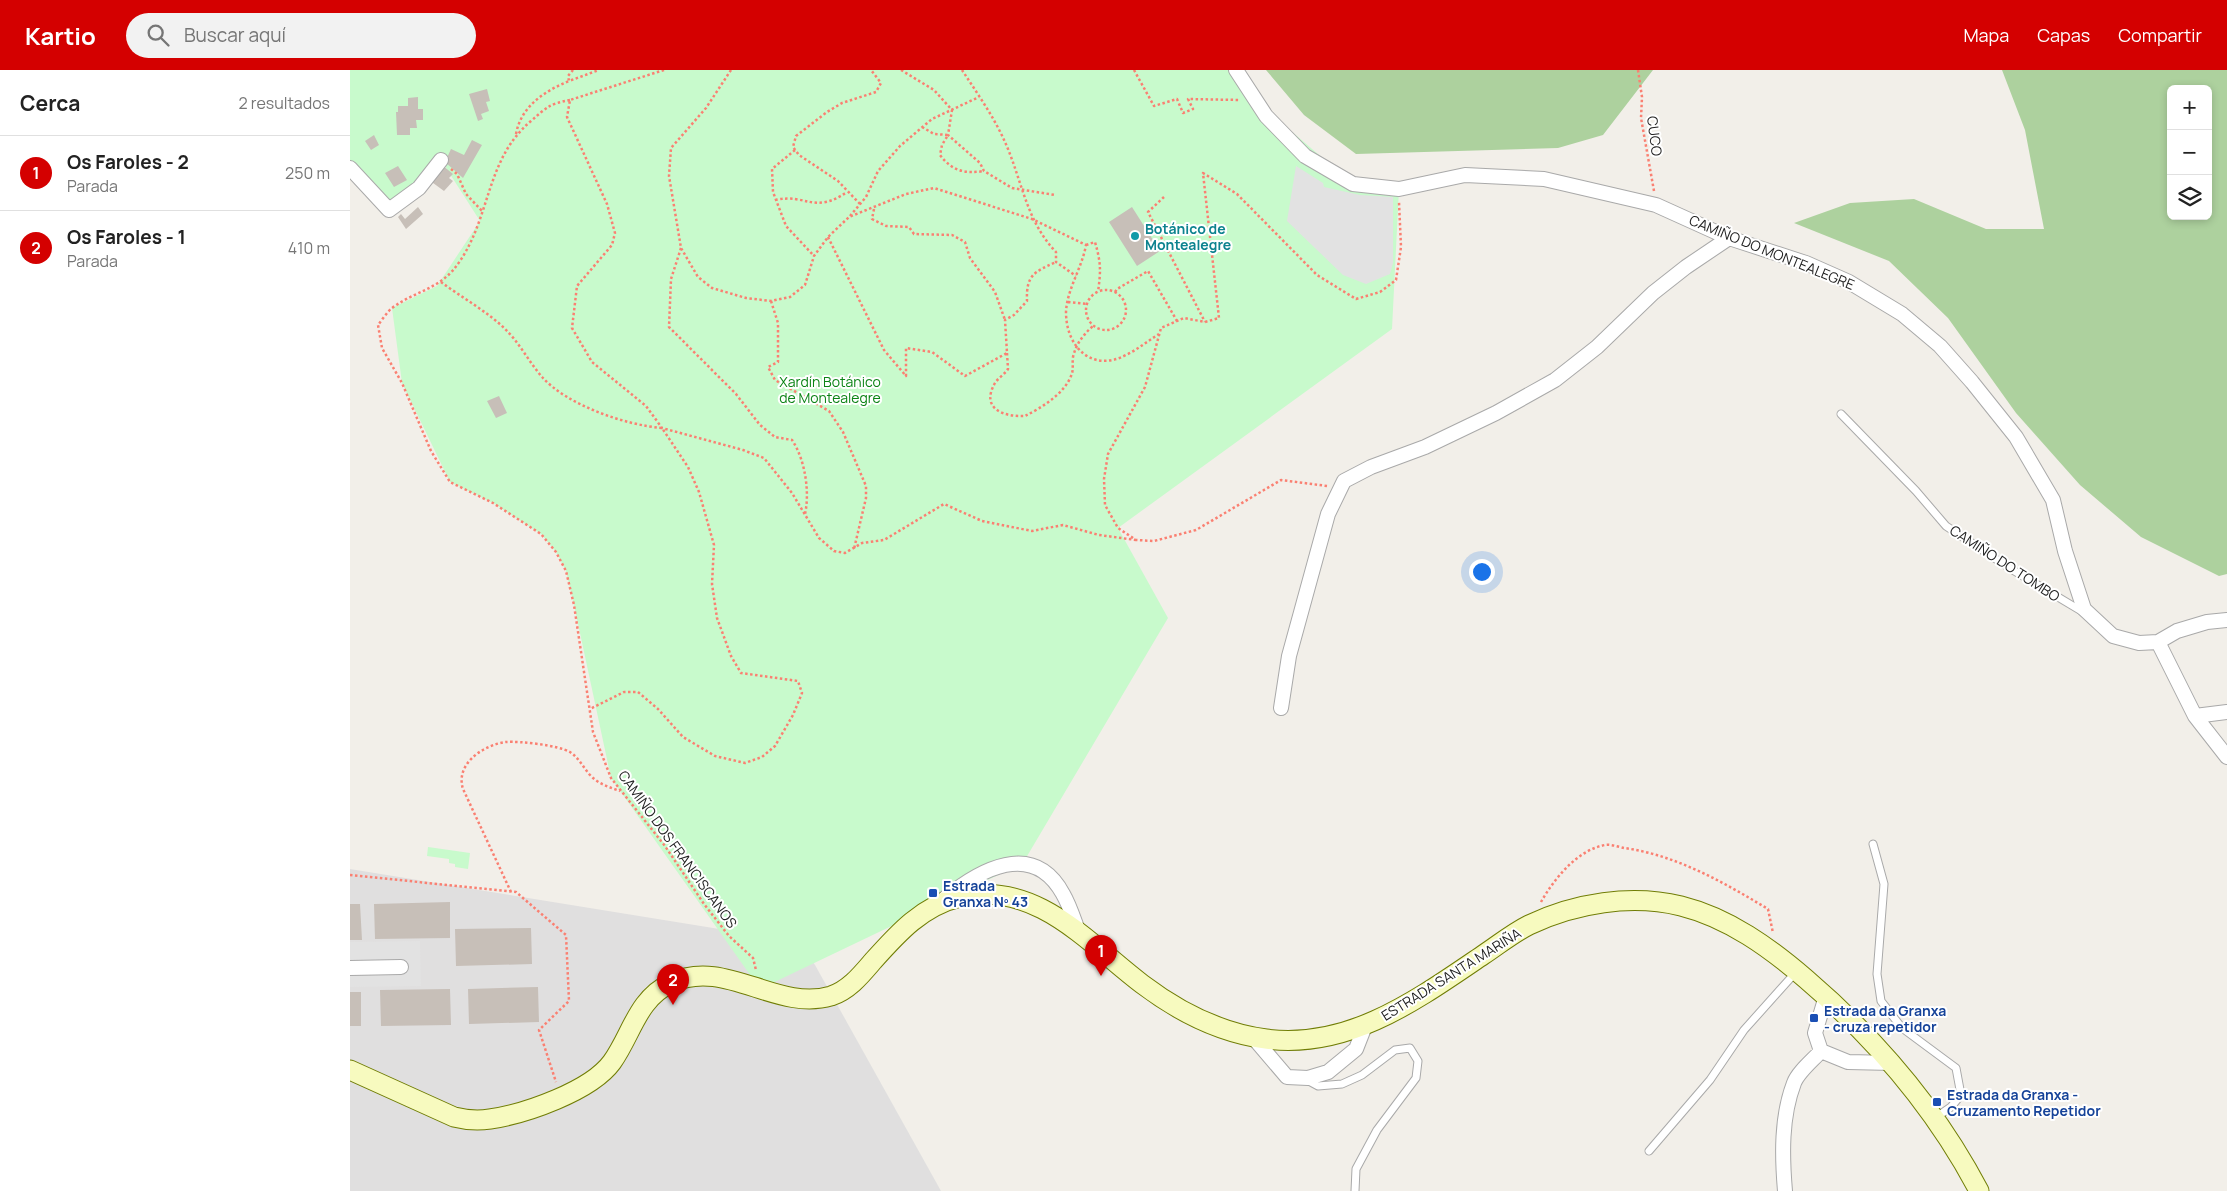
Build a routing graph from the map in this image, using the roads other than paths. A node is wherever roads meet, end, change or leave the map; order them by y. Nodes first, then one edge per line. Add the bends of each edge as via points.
1 (1236, 70) edge
2 (441, 160) road end
3 (350, 168) edge
4 (1729, 238) junction
5 (1841, 414) dead end
6 (2092, 617) junction
7 (2227, 620) edge
8 (2158, 642) junction
9 (1281, 708) dead end
10 (2227, 712) edge
11 (2195, 716) junction
12 (2227, 757) edge
13 (1873, 844) dead end
14 (936, 906) junction
15 (1080, 933) junction
16 (401, 967) dead end
17 (350, 968) edge
18 (1797, 971) junction
19 (1826, 996) junction
20 (1365, 1026) junction
21 (1252, 1036) junction
22 (1821, 1050) junction
23 (1892, 1063) junction
24 (350, 1070) edge
25 (1302, 1078) junction
26 (1935, 1118) junction
27 (1648, 1151) dead end
28 (1355, 1191) edge
29 (1785, 1191) edge
30 (1979, 1191) edge

1 - 4 street, CAMIÑO DO MONTEALEGRE via 1266,116 1304,156 1354,184 1399,189 1465,175 1544,178 1656,204
2 - 3 street via 419,188 390,210
4 - 6 street, CAMIÑO DO MONTEALEGRE via 1806,263 1849,282 1902,314 1940,346 2016,438 2053,500 2065,552 2084,609
4 - 9 street via 1653,293 1555,380 1496,414 1344,481 1328,514 1288,656
5 - 6 lane, CAMIÑO DO TOMBO via 1946,526
6 - 8 street, CAMIÑO DO MONTEALEGRE via 2113,636 2139,643
7 - 8 street via 2177,630
8 - 11 street
10 - 11 street
11 - 12 street
13 - 26 lane via 1884,884 1878,974 1881,1001 1902,1028 1956,1068 1961,1095
14 - 15 main road, ESTRADA SANTA MARIÑA via 971,895 1006,895 1039,906
14 - 15 street via 962,883 1002,864 1023,863 1047,874 1063,893
14 - 24 main road, ESTRADA SANTA MARIÑA via 903,928 856,981 833,995 798,998 704,975 666,985 640,1009 605,1070 562,1097 504,1116 472,1120 438,1112
15 - 21 main road, ESTRADA SANTA MARIÑA via 1174,1006 1204,1022
16 - 17 street
18 - 19 main road, ESTRADA SANTA MARIÑA
18 - 20 main road, ESTRADA SANTA MARIÑA via 1720,921 1691,909 1637,901 1596,904 1561,912 1526,927 1400,1009
18 - 27 lane via 1744,1030 1710,1080
19 - 22 street via 1815,1034
19 - 23 main road, ESTRADA SANTA MARIÑA
20 - 21 main road, ESTRADA SANTA MARIÑA via 1302,1040
20 - 25 street via 1356,1049 1328,1072
21 - 25 street via 1287,1077
22 - 23 street via 1848,1062
22 - 29 street via 1794,1082 1784,1133
23 - 26 main road, ESTRADA SANTA MARIÑA
25 - 28 lane via 1318,1086 1342,1084 1362,1075 1395,1050 1410,1048 1418,1061 1416,1078 1377,1130 1356,1169
26 - 30 main road, ESTRADA SANTA MARIÑA

